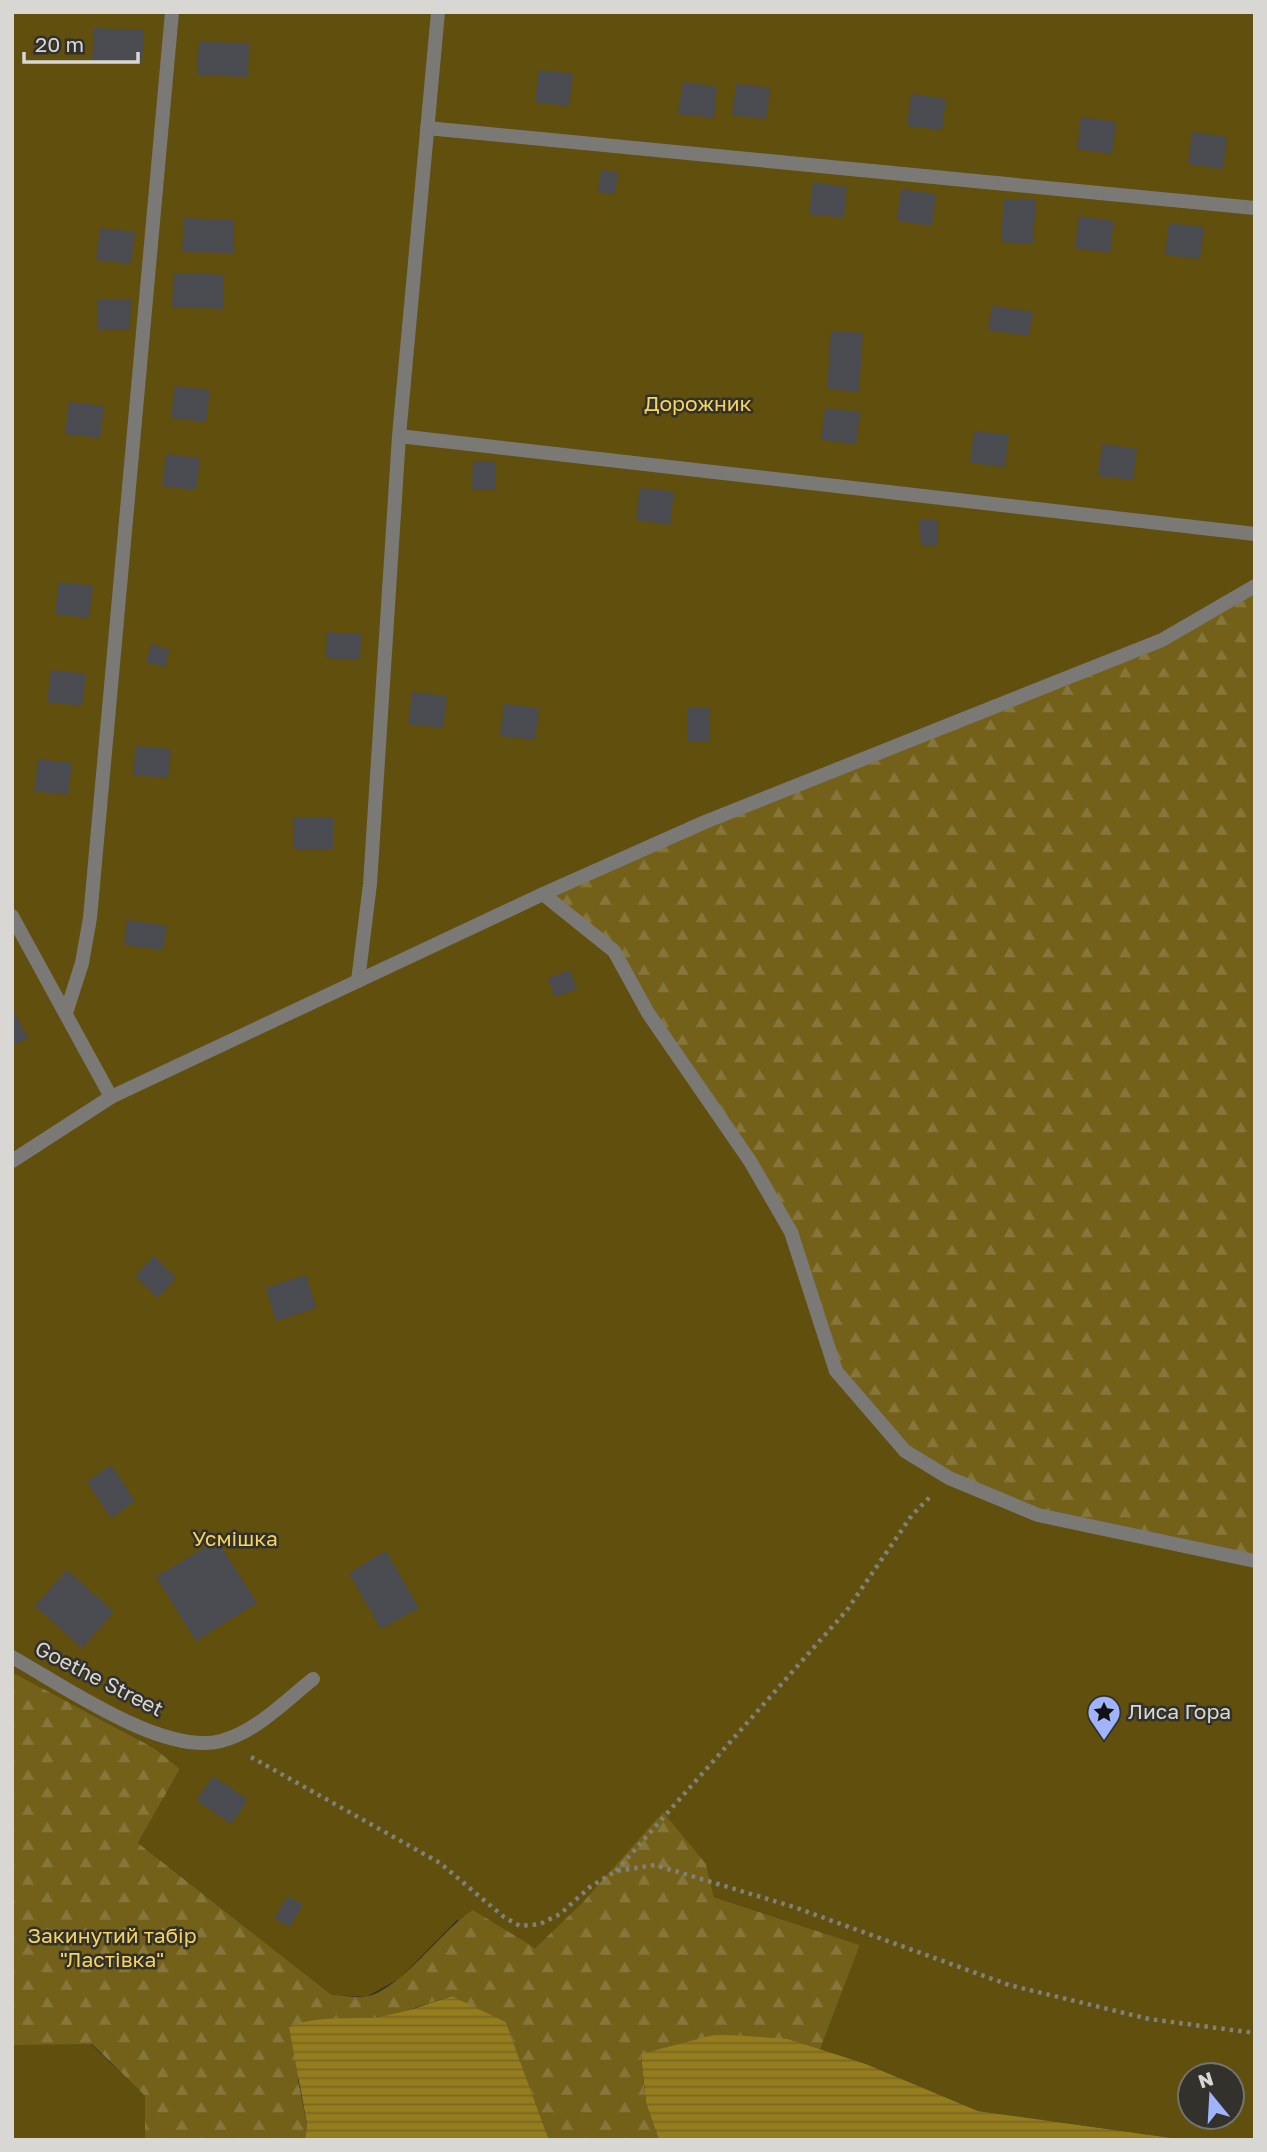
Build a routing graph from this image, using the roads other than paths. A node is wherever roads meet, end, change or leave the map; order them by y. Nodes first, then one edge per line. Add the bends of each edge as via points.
1 (172, 12) edge
2 (438, 12) edge
3 (428, 128) junction
4 (1255, 208) edge
5 (399, 436) junction
6 (1255, 534) edge
7 (1255, 586) edge
8 (543, 894) junction
9 (12, 916) edge
10 (358, 981) junction
11 (66, 1013) junction
12 (111, 1097) junction
13 (12, 1161) edge
14 (1255, 1562) edge
15 (12, 1657) edge
16 (313, 1679) dead end

1 - 11 street via 90,918
2 - 3 street
3 - 4 street
3 - 5 street
5 - 6 street
5 - 10 street via 370,884
7 - 8 street via 1162,640 705,822
8 - 10 street
8 - 14 street via 614,951 648,1013 750,1161 791,1232 836,1371 905,1451 949,1478 1038,1515
9 - 11 street
10 - 12 street
11 - 12 street
12 - 13 street
15 - 16 street, Goethe Street via 141,1729 197,1745 223,1741 250,1729

